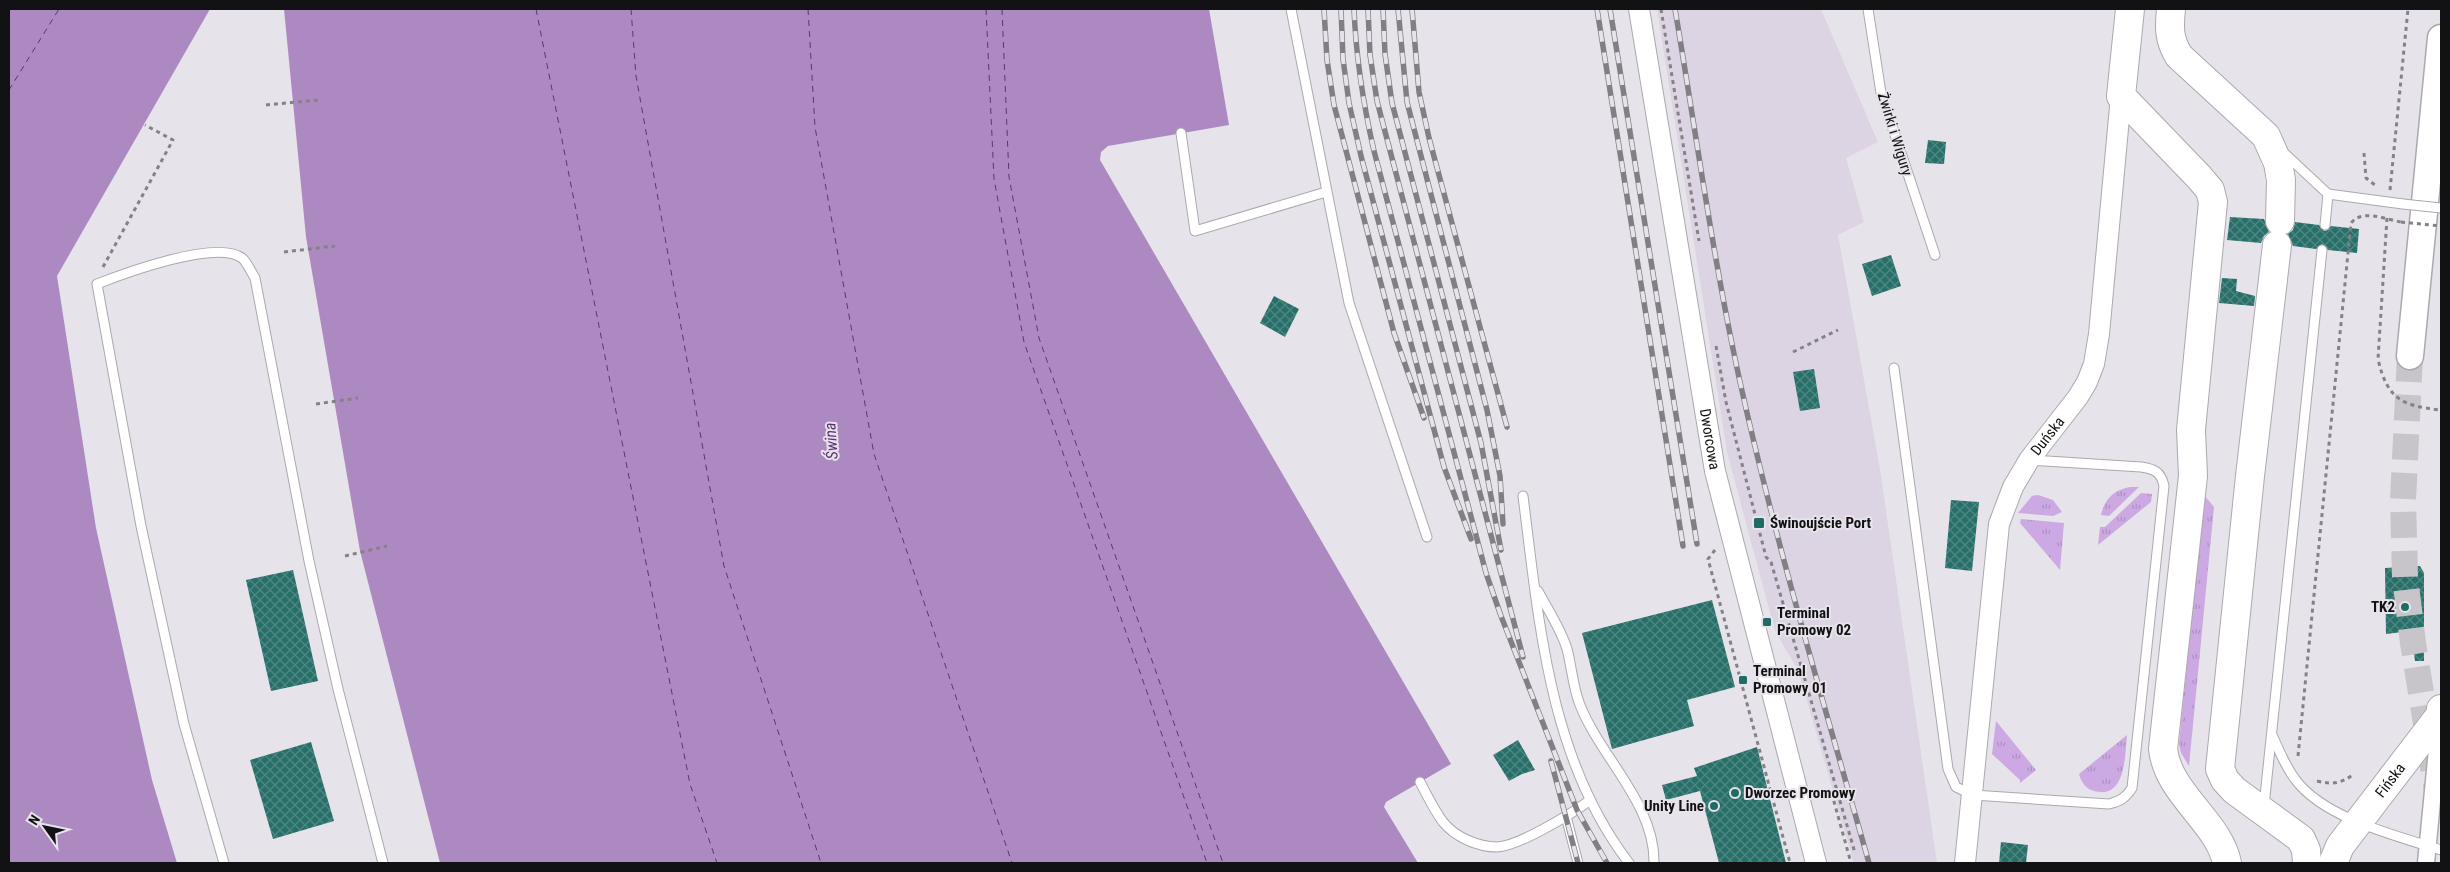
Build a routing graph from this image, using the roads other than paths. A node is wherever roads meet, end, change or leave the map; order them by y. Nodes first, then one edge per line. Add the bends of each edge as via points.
1 (1291, 9) edge
2 (1639, 9) edge
3 (1868, 9) edge
4 (2130, 9) edge
5 (2171, 9) edge
6 (2441, 38) edge
7 (2121, 96) junction
8 (1181, 133) dead end
9 (2266, 136) junction
10 (1326, 192) junction
11 (2328, 194) junction
12 (2441, 208) edge
13 (2325, 225) dead end
14 (2322, 250) dead end
15 (1935, 255) dead end
16 (2410, 356) tunnel mouth
17 (1894, 368) dead end
18 (2029, 460) junction
19 (1523, 496) dead end
20 (1427, 537) dead end
21 (1535, 584) junction
22 (2441, 709) edge
23 (2441, 714) edge
24 (2271, 735) junction
25 (1420, 782) dead end
26 (1973, 795) junction
27 (1589, 801) junction
28 (2263, 810) junction
29 (1566, 816) junction
30 (2357, 823) junction
31 (2435, 847) edge
32 (2304, 851) edge
33 (2336, 854) edge
34 (224, 863) edge
35 (382, 863) edge
36 (1578, 863) edge
37 (1628, 863) edge
38 (1654, 863) edge
39 (1816, 863) edge
40 (1965, 863) edge
41 (2227, 863) edge
42 (2426, 863) edge

1 - 10 lane
2 - 39 street, Dworcowa via 1715,471
3 - 15 lane, Żwirki i Wigury via 1881,93
4 - 7 highway, Duńska
5 - 9 highway via 2168,29 2180,56
6 - 16 main road
7 - 18 street, Duńska via 2094,364 2078,397
7 - 41 highway via 2210,190 2213,202 2191,430 2193,476 2163,749 2168,770 2220,846
8 - 10 lane via 1195,231
9 - 11 lane
9 - 28 highway via 2281,180 2278,233 2220,769 2234,790
10 - 20 lane via 1349,303
11 - 12 lane, bridge
11 - 13 lane
14 - 24 lane
17 - 26 lane via 1948,769 1956,787
18 - 26 street, Duńska via 2013,487 2000,524
18 - 26 lane via 2141,467 2153,469 2162,476 2163,493 2132,788 2127,796 2109,804
19 - 21 lane
21 - 27 lane via 1555,706
21 - 38 lane via 1560,633 1580,705 1650,831
22 - 23 highway
23 - 30 highway, Fińska
23 - 31 street
24 - 28 lane
24 - 30 lane via 2295,781 2320,801
25 - 29 lane via 1444,823 1471,843 1498,847 1526,837
26 - 40 street, Duńska
27 - 29 lane
27 - 37 lane via 1610,840
28 - 32 highway
29 - 36 lane
30 - 31 lane
30 - 33 highway, Fińska
31 - 42 street
32 - 33 highway via 2320,846
34 - 35 lane via 184,724 141,526 97,284 138,268 223,251 242,258 255,278 309,561

